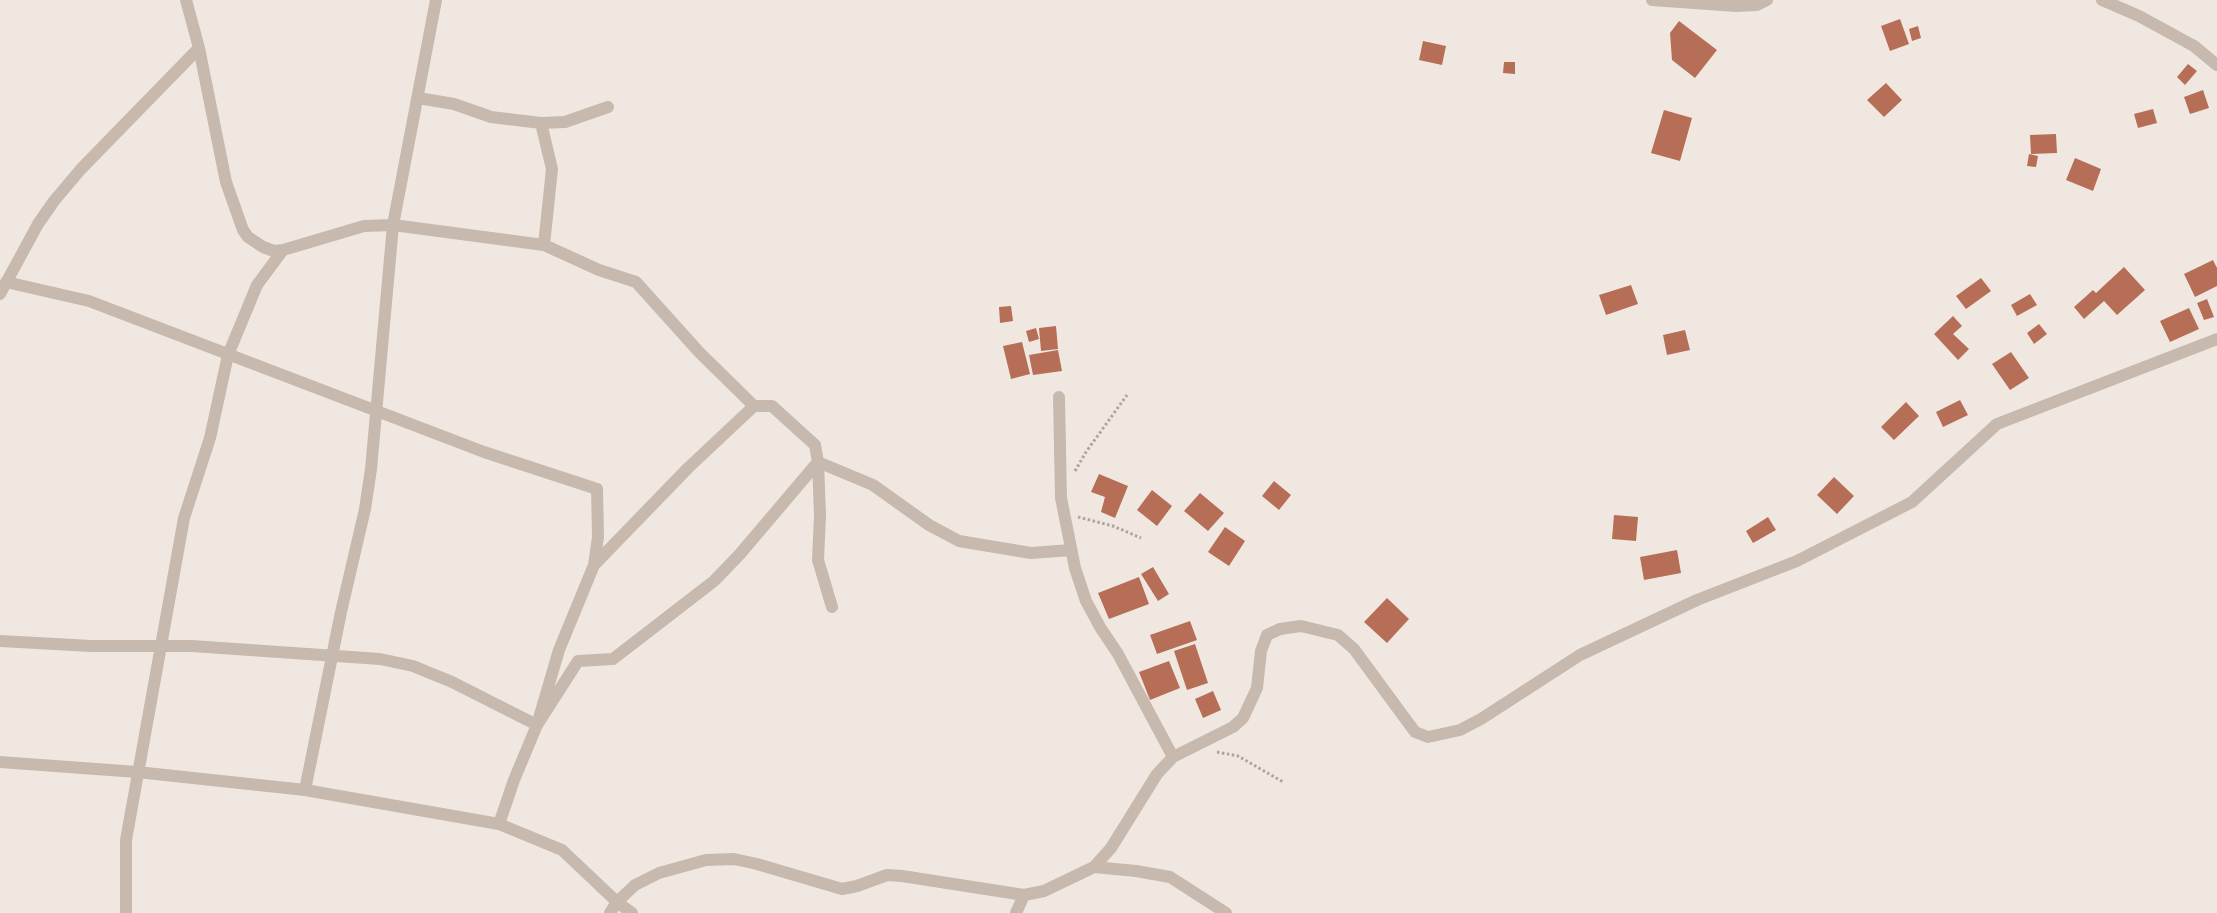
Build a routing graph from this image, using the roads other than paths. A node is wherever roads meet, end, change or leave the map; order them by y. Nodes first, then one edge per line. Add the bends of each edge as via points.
1 (186, 0) edge
2 (436, 0) edge
3 (1652, 0) edge
4 (1768, 0) edge
5 (2102, 0) edge
6 (200, 48) junction
7 (2217, 65) edge
8 (418, 98) junction
9 (608, 107) dead end
10 (541, 123) junction
11 (393, 225) junction
12 (544, 245) junction
13 (283, 250) junction
14 (6, 282) junction
15 (0, 294) edge
16 (2217, 338) edge
17 (228, 355) junction
18 (1060, 397) dead end
19 (754, 406) junction
20 (375, 410) junction
21 (818, 462) junction
22 (1071, 550) junction
23 (594, 565) junction
24 (832, 607) dead end
25 (0, 641) edge
26 (161, 646) junction
27 (332, 655) junction
28 (537, 725) junction
29 (1173, 757) junction
30 (0, 762) edge
31 (137, 772) junction
32 (305, 790) junction
33 (499, 824) junction
34 (1094, 867) junction
35 (1024, 895) junction
36 (613, 907) edge
37 (126, 913) edge
38 (632, 913) edge
39 (1016, 913) edge
40 (1226, 913) edge

1 - 6 street
2 - 8 street
3 - 4 street via 1736,6 1757,5
5 - 7 street via 2140,16 2194,46
6 - 13 street via 226,182 243,230 263,247
6 - 14 street via 81,169 54,201
8 - 10 street via 454,104 491,117
8 - 11 street
9 - 10 street via 565,122
10 - 12 street via 552,169
11 - 12 street
11 - 13 street via 364,226
11 - 20 street
12 - 19 street via 599,270 636,282 699,352
13 - 17 street via 257,285
14 - 15 street
14 - 17 street via 89,301
16 - 29 street via 1998,424 1912,502 1797,561 1697,600 1580,655 1460,730 1428,736 1415,732 1354,649 1338,635 1301,626 1267,635 1261,651 1257,688 1243,718 1233,727
17 - 20 street
17 - 26 street via 210,438 184,518
18 - 22 street via 1063,514
19 - 21 street via 772,406 815,444
19 - 23 street via 688,468
20 - 23 street via 484,452 597,489 598,537
20 - 27 street via 365,509
21 - 22 street via 873,485 929,525 959,541 1031,553
21 - 24 street via 818,560
21 - 28 street via 714,581 613,659 578,662
22 - 29 street via 1086,600
23 - 28 street via 559,650
25 - 26 street
26 - 27 street
26 - 31 street
27 - 28 street via 413,666
27 - 32 street
28 - 33 street
29 - 34 street via 1157,774 1111,848
30 - 31 street
31 - 32 street
31 - 37 street via 126,840
32 - 33 street
33 - 36 street via 562,850
34 - 35 street via 1044,891
34 - 40 street via 1170,878
35 - 36 street via 902,876 887,876 842,888 734,859 706,860 659,873 635,885
35 - 39 street
36 - 38 street

